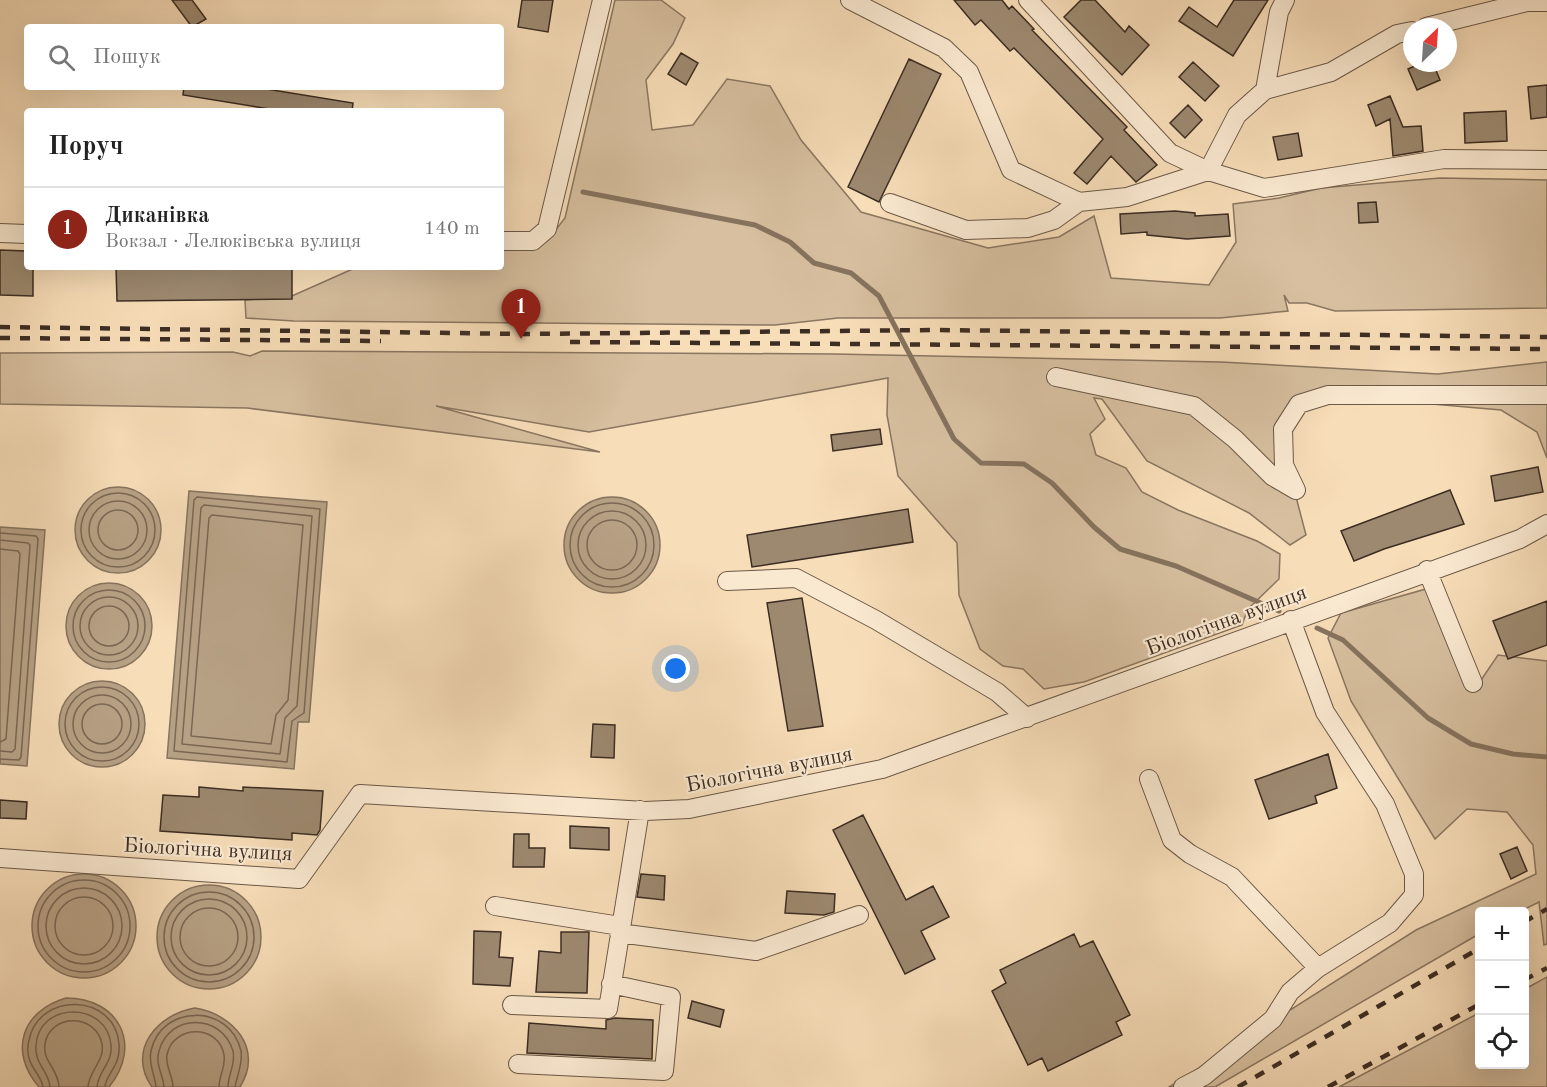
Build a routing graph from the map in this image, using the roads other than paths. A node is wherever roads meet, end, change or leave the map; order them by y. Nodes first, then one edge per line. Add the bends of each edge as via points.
1 (602, 0) edge
2 (850, 0) edge
3 (1028, 0) edge
4 (1285, 0) edge
5 (1547, 2) edge
6 (1457, 19) edge
7 (1403, 32) edge
8 (1265, 90) junction
9 (1547, 160) edge
10 (1208, 171) junction
11 (1079, 202) junction
12 (890, 203) dead end
13 (0, 233) edge
14 (24, 234) edge
15 (504, 241) edge
16 (1056, 377) dead end
17 (1547, 395) edge
18 (1547, 524) edge
19 (1427, 570) junction
20 (727, 581) dead end
21 (1291, 620) junction
22 (1473, 683) dead end
23 (1027, 718) junction
24 (1149, 778) dead end
25 (640, 810) junction
26 (0, 858) edge
27 (495, 906) dead end
28 (859, 915) dead end
29 (620, 929) junction
30 (1318, 969) junction
31 (611, 984) junction
32 (512, 1005) dead end
33 (518, 1064) dead end
34 (1183, 1087) edge

1 - 15 street via 547,229 533,241
2 - 11 street via 944,48 969,72 1011,170
3 - 10 street via 1170,153
4 - 8 street via 1279,12
5 - 6 street via 1527,2
7 - 8 street via 1331,72
8 - 10 street via 1237,115
9 - 10 street via 1444,159 1264,188
10 - 11 street via 1127,197
11 - 12 street via 1054,220 1028,228 966,230
13 - 14 street
16 - 17 street via 1194,406 1272,476 1296,490 1284,465 1283,429 1299,404 1328,395
18 - 19 street, Біологічна вулиця via 1520,539
19 - 21 street, Біологічна вулиця
19 - 22 street
20 - 23 street via 796,578 997,692
21 - 23 street, Біологічна вулиця
21 - 30 street via 1325,712 1385,804 1414,874 1414,895 1390,923
23 - 25 street, Біологічна вулиця via 882,769 689,809
24 - 30 street via 1172,840 1232,877
25 - 26 street, Біологічна вулиця via 360,794 299,879
25 - 29 street
27 - 29 street
28 - 29 street via 756,951
29 - 31 street
30 - 34 street via 1290,992 1273,1019 1204,1076
31 - 32 street via 608,1009
31 - 33 street via 671,997 664,1071

